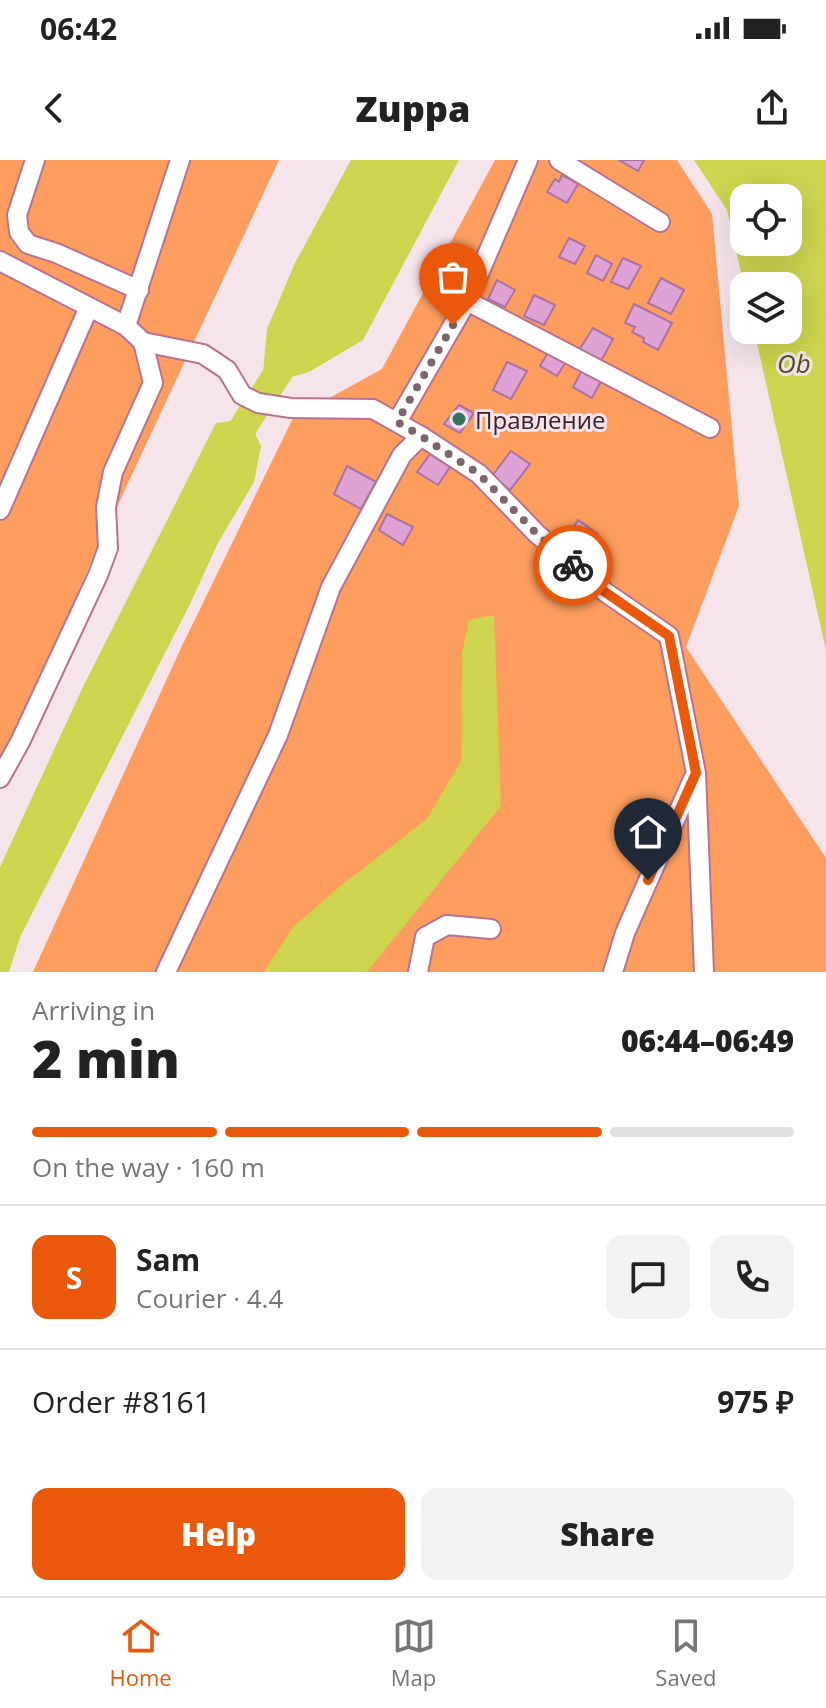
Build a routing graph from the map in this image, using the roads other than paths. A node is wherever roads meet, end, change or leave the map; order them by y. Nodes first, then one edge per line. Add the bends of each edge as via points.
1 (35, 160) edge
2 (180, 160) edge
3 (528, 160) edge
4 (559, 160) edge
5 (660, 222) dead end
6 (0, 261) edge
7 (139, 290) junction
8 (467, 301) junction
9 (89, 307) junction
10 (126, 326) junction
11 (143, 342) junction
12 (397, 422) junction
13 (710, 428) dead end
14 (421, 436) junction
15 (0, 510) edge
16 (696, 773) junction
17 (0, 778) edge
18 (491, 929) dead end
19 (166, 972) edge
20 (418, 972) edge
21 (613, 972) edge
22 (704, 972) edge

1 - 7 street via 17,215 19,232 28,244
2 - 7 street
3 - 8 street
4 - 5 street
6 - 9 street
7 - 10 street
8 - 12 street
8 - 13 street
9 - 10 street
9 - 15 street
10 - 11 street
11 - 12 street via 203,354 227,370 242,395 258,403 373,409
11 - 17 street via 153,383 113,472 106,507 108,548
12 - 14 street
14 - 16 street via 479,474 537,534 605,592 669,636
14 - 19 street via 402,455 331,587 278,735
16 - 21 street
16 - 22 street
18 - 20 street via 447,925 425,937

